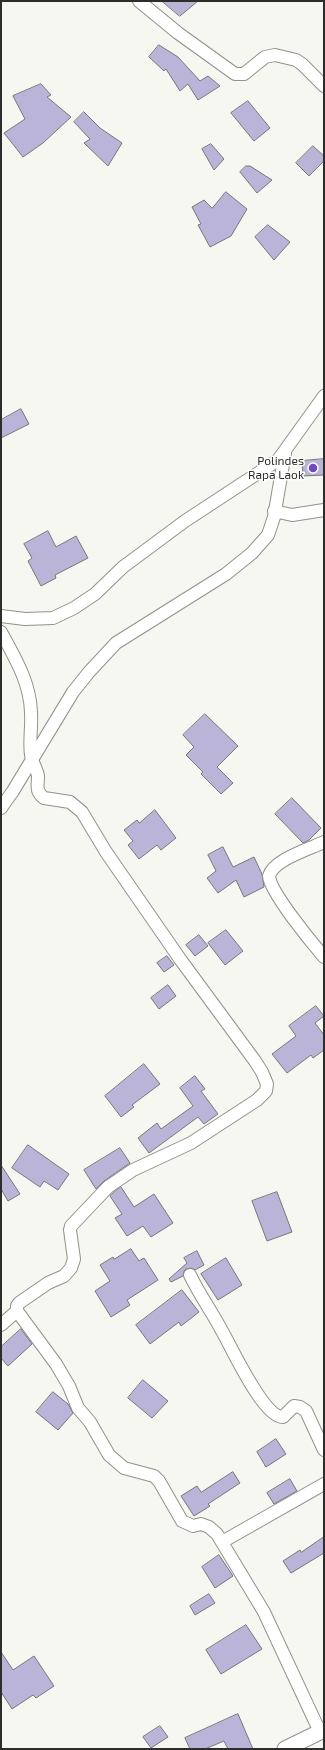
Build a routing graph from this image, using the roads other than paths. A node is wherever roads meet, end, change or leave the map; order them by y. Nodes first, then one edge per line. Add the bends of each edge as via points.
1 (139, 1) edge
2 (324, 86) edge
3 (324, 396) edge
4 (285, 453) junction
5 (324, 510) edge
6 (274, 511) junction
7 (1, 616) edge
8 (1, 632) edge
9 (32, 760) junction
10 (1, 808) edge
11 (324, 842) edge
12 (324, 957) edge
13 (190, 1275) dead end
14 (17, 1311) junction
15 (1, 1325) edge
16 (324, 1450) edge
17 (324, 1484) edge
18 (222, 1542) junction
19 (322, 1731) edge
20 (285, 1749) edge

1 - 2 street via 235,74 244,74 265,57 275,55 296,60
3 - 4 street via 302,424
4 - 6 street
4 - 7 street via 123,567 95,594 74,608 53,618 26,619
5 - 6 street via 292,515
6 - 9 street via 268,535 252,554 226,574 116,643 73,692
8 - 9 street via 28,687
9 - 10 street
9 - 14 street via 38,776 36,787 40,796 70,802 82,812 106,852 180,959 255,1061 262,1072 266,1091 247,1108 191,1143 133,1170 108,1187 71,1226 74,1259 71,1268 64,1276 48,1283 19,1303
11 - 12 street via 283,860 269,876 281,900
13 - 16 street via 242,1370 265,1404 279,1417 283,1417 294,1406 306,1411
14 - 15 street
14 - 18 street via 56,1364 78,1408 90,1422 109,1455 124,1468 154,1476 182,1521 193,1526 200,1524 209,1528
17 - 18 street
18 - 19 street via 264,1612
19 - 20 street

